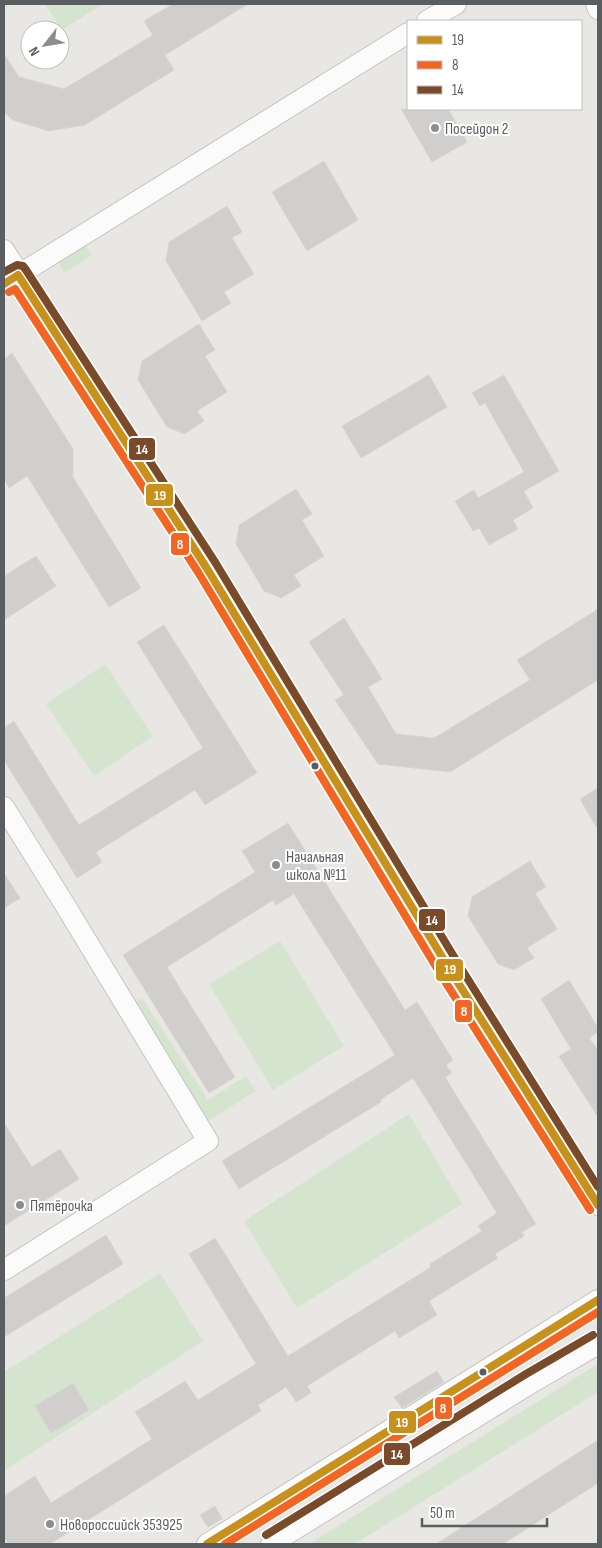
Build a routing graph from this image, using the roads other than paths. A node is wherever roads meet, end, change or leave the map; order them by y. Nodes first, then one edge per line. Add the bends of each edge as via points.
1 (456, 4) edge
2 (596, 4) edge
3 (598, 9) edge
4 (429, 20) edge
5 (407, 34) edge
6 (4, 250) edge
7 (11, 279) edge
8 (4, 807) edge
9 (598, 1205) edge
10 (4, 1270) edge
11 (598, 1300) edge
12 (598, 1344) edge
13 (207, 1544) edge
14 (271, 1544) edge

1 - 4 street
2 - 3 street
5 - 7 street
6 - 7 street
7 - 9 street via 206,567 450,970
8 - 10 street via 208,1142
11 - 13 street
12 - 14 street

